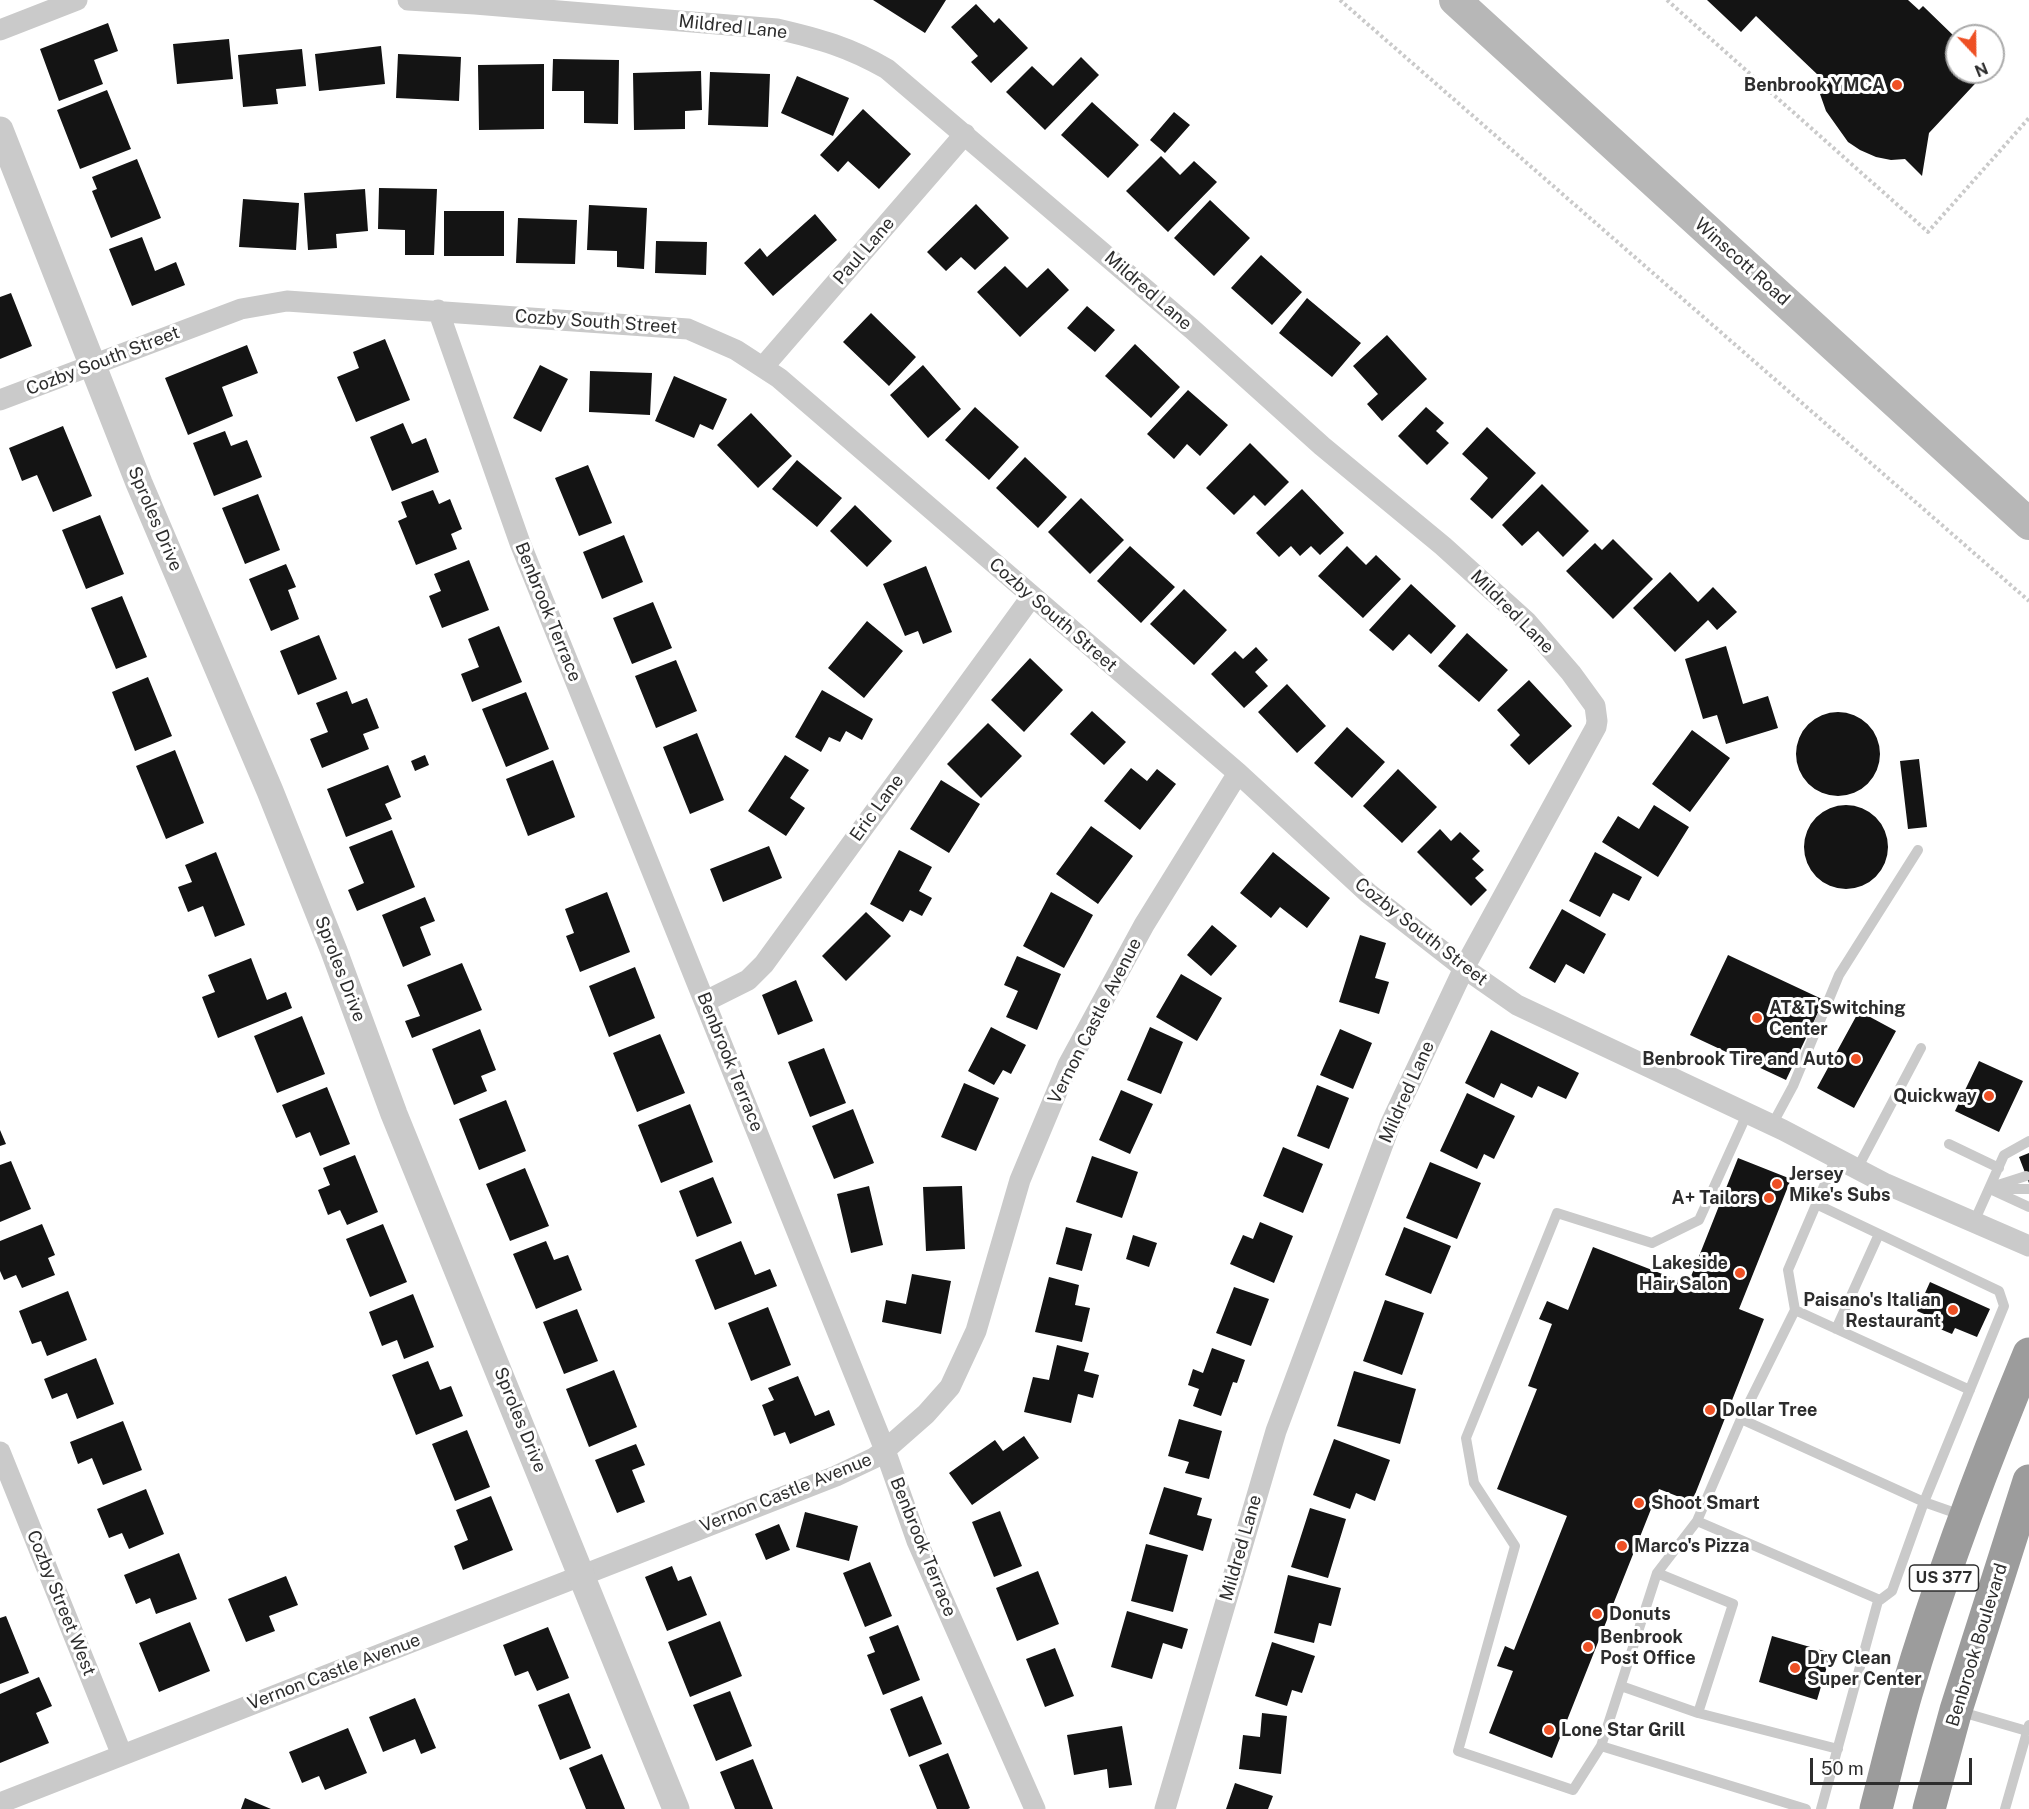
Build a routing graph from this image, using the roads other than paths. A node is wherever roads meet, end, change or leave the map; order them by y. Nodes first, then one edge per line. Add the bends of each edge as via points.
1 (77, 0) edge
2 (408, 0) edge
3 (1455, 0) edge
4 (0, 30) edge
5 (0, 130) edge
6 (966, 134) junction
7 (438, 310) junction
8 (93, 365) junction
9 (763, 368) junction
10 (0, 400) edge
11 (2028, 520) edge
12 (1032, 596) junction
13 (1238, 773) junction
14 (1918, 850) dead end
15 (1464, 968) junction
16 (706, 1001) junction
17 (1921, 1048) dead end
18 (1747, 1114) junction
19 (1772, 1125) junction
20 (2029, 1141) edge
21 (1949, 1144) dead end
22 (1836, 1158) junction
23 (1998, 1168) junction
24 (1857, 1169) junction
25 (2026, 1176) dead end
26 (1990, 1189) junction
27 (2029, 1189) edge
28 (1816, 1204) junction
29 (2029, 1207) edge
30 (1974, 1222) junction
31 (1879, 1234) junction
32 (2029, 1246) edge
33 (1795, 1310) junction
34 (1836, 1329) junction
35 (2029, 1354) edge
36 (1970, 1390) junction
37 (1741, 1419) junction
38 (885, 1450) junction
39 (0, 1452) edge
40 (2029, 1481) edge
41 (1924, 1502) junction
42 (1964, 1516) junction
43 (1697, 1521) junction
44 (1657, 1573) junction
45 (583, 1574) junction
46 (1878, 1600) junction
47 (1621, 1686) junction
48 (1956, 1710) junction
49 (1698, 1713) junction
50 (2028, 1728) edge
51 (1601, 1746) junction
52 (1838, 1749) junction
53 (122, 1755) junction
54 (0, 1803) edge
55 (676, 1809) edge
56 (1035, 1809) edge
57 (1165, 1809) edge
58 (1806, 1809) edge
59 (1821, 1809) edge
60 (1876, 1809) edge
61 (1929, 1809) edge
62 (2005, 1809) edge

1 - 4 street
2 - 6 street, Mildred Lane via 777,30 826,41 860,53 887,69
3 - 11 main road, Winscott Road
5 - 8 street, Sproles Drive
6 - 9 street, Paul Lane
6 - 15 street, Mildred Lane via 1519,614 1571,673 1594,706 1596,727
7 - 8 street, Cozby South Street via 286,301 241,309
7 - 9 street, Cozby South Street via 688,329 736,350
7 - 16 street, Benbrook Terrace via 520,543
8 - 10 street, Cozby South Street
8 - 45 street, Sproles Drive via 278,812 394,1113
9 - 12 street, Cozby South Street
12 - 13 street, Cozby South Street
12 - 16 street, Eric Lane via 764,964 748,980
13 - 15 street, Cozby South Street via 1368,892
13 - 38 street, Vernon Castle Avenue via 1143,925 1068,1065 1020,1180 976,1331 950,1387
14 - 19 lane via 1839,975 1793,1086
15 - 18 street, Cozby South Street via 1517,1005
15 - 57 street, Mildred Lane via 1390,1125 1276,1431
16 - 38 street, Benbrook Terrace
17 - 24 lane
18 - 19 street, Cozby South Street
18 - 51 lane via 1699,1220 1652,1243 1557,1213 1466,1438 1474,1483 1515,1546 1458,1751 1573,1790
19 - 22 street, Cozby South Street
20 - 23 lane via 2004,1155
21 - 23 lane
22 - 24 street, Cozby South Street
22 - 28 lane
23 - 26 lane
24 - 30 street, Cozby South Street
25 - 26 lane
26 - 27 lane
26 - 29 lane
26 - 30 lane
28 - 31 lane
28 - 33 lane via 1788,1270
30 - 32 street, Cozby South Street
31 - 34 lane
31 - 36 lane via 2000,1292 2004,1306
33 - 34 lane
33 - 37 lane
34 - 36 lane
35 - 42 highway, US 377
36 - 41 lane
37 - 41 lane
37 - 43 lane
38 - 45 street, Vernon Castle Avenue via 836,1476
38 - 56 street, Benbrook Terrace via 917,1541
39 - 53 street, Cozby Street West
40 - 48 highway, Benbrook Boulevard / US 377
41 - 42 lane
41 - 46 lane via 1892,1591
42 - 60 highway, US 377 via 1906,1693
43 - 44 lane
43 - 46 lane
44 - 47 lane
44 - 49 lane via 1734,1604
45 - 53 street, Vernon Castle Avenue
45 - 55 street, Sproles Drive
46 - 52 lane
47 - 49 lane
47 - 51 lane
48 - 50 lane
48 - 61 highway, Benbrook Boulevard / US 377
49 - 52 lane
50 - 62 lane
51 - 58 lane
52 - 59 lane
53 - 54 street, Vernon Castle Avenue

